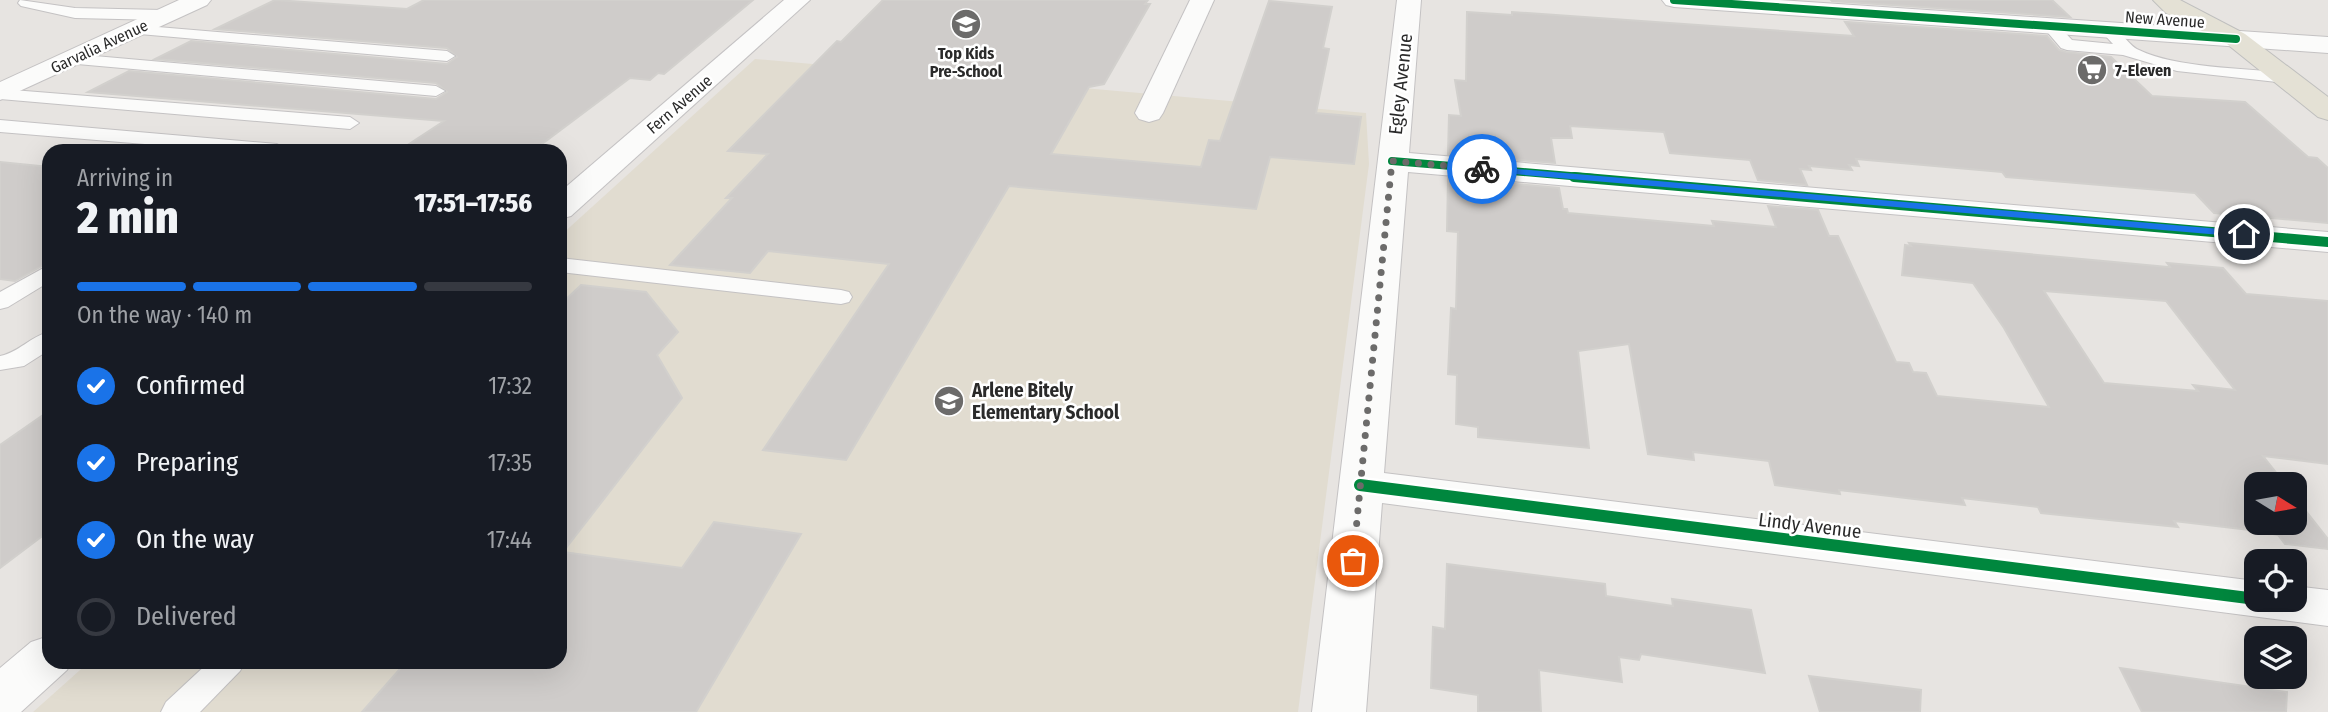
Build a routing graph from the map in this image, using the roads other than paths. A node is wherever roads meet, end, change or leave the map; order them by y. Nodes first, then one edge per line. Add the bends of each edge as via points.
1 (199, 0) edge
2 (798, 0) edge
3 (1202, 0) edge
4 (1409, 0) edge
5 (1674, 0) edge
6 (2165, 0) edge
7 (2208, 0) edge
8 (1714, 1) edge
9 (26, 3) dead end
10 (1833, 5) edge
11 (166, 15) junction
12 (2050, 27) junction
13 (134, 30) junction
14 (2109, 31) junction
15 (2236, 39) junction
16 (2328, 45) edge
17 (2128, 50) junction
18 (447, 56) dead end
19 (72, 59) junction
20 (2286, 78) junction
21 (436, 91) dead end
22 (0, 93) edge
23 (2328, 111) edge
24 (1149, 113) dead end
25 (351, 123) dead end
26 (0, 127) edge
27 (188, 144) edge
28 (1392, 161) junction
29 (568, 194) edge
30 (2328, 242) edge
31 (567, 266) edge
32 (42, 276) edge
33 (841, 297) dead end
34 (0, 302) edge
35 (42, 343) edge
36 (0, 363) edge
37 (1360, 485) junction
38 (2244, 597) edge
39 (2307, 605) edge
40 (2328, 608) edge
41 (42, 662) edge
42 (222, 669) edge
43 (0, 699) edge
44 (178, 712) edge
45 (1339, 712) edge

1 - 11 street, Garvalia Avenue
2 - 29 street, Fern Avenue
3 - 24 street
4 - 28 street, Egley Avenue
5 - 8 street, New Avenue
6 - 15 main road
7 - 15 main road via 2220,10
8 - 10 street, New Avenue
9 - 11 lane via 86,12
10 - 12 street, New Avenue
11 - 13 street, Garvalia Avenue
12 - 14 street, New Avenue
12 - 17 lane via 2067,45
13 - 18 lane
13 - 19 street, Garvalia Avenue
14 - 15 street, New Avenue
14 - 17 lane
15 - 16 street, New Avenue
15 - 20 main road
17 - 20 lane via 2177,66
19 - 21 lane
19 - 22 street, Garvalia Avenue
20 - 23 main road
22 - 25 lane
26 - 27 lane
28 - 30 street
28 - 37 street, Egley Avenue
31 - 33 lane
32 - 34 lane
35 - 36 lane via 15,360
37 - 38 street, Lindy Avenue
37 - 45 street, Egley Avenue
39 - 40 street
41 - 43 street
42 - 44 lane

